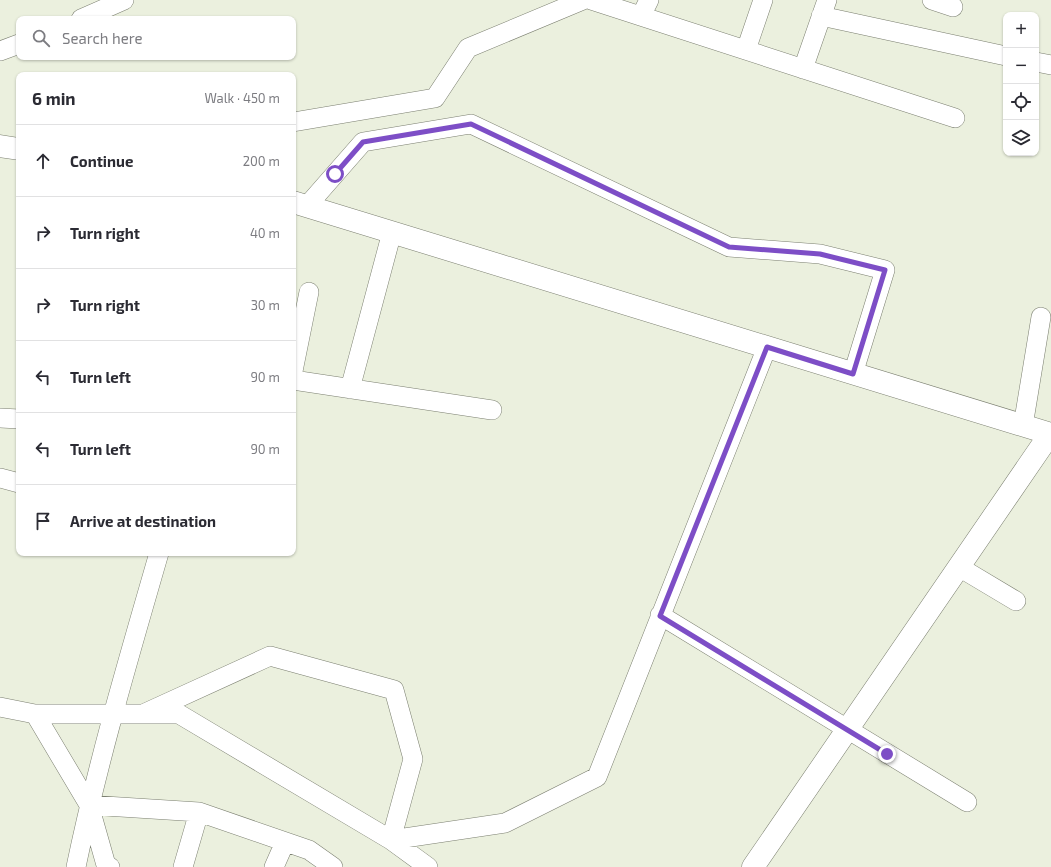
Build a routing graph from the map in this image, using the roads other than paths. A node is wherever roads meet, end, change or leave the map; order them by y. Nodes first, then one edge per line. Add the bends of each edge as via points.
1 (124, 0) edge
2 (583, 0) edge
3 (591, 0) edge
4 (763, 0) edge
5 (932, 0) edge
6 (953, 7) dead end
7 (645, 8) edge
8 (824, 8) edge
9 (88, 16) edge
10 (16, 45) edge
11 (746, 50) junction
12 (0, 51) edge
13 (1003, 55) edge
14 (1039, 63) edge
15 (1051, 65) edge
16 (803, 69) junction
17 (955, 118) dead end
18 (296, 121) edge
19 (0, 146) edge
20 (16, 149) edge
21 (300, 204) edge
22 (392, 232) junction
23 (309, 292) dead end
24 (1041, 317) dead end
25 (767, 347) junction
26 (296, 356) edge
27 (853, 374) junction
28 (296, 380) edge
29 (350, 389) junction
30 (492, 410) dead end
31 (0, 418) edge
32 (16, 419) edge
33 (1023, 426) junction
34 (1051, 434) edge
35 (0, 478) edge
36 (16, 482) edge
37 (158, 556) edge
38 (959, 567) junction
39 (1016, 601) dead end
40 (660, 616) junction
41 (0, 707) edge
42 (34, 714) junction
43 (112, 714) junction
44 (143, 714) junction
45 (847, 730) junction
46 (967, 802) dead end
47 (89, 804) junction
48 (199, 812) junction
49 (391, 840) junction
50 (285, 842) junction
51 (76, 867) edge
52 (110, 867) edge
53 (183, 867) edge
54 (274, 867) edge
55 (334, 867) edge
56 (428, 867) edge
57 (753, 867) edge

1 - 9 street
2 - 18 street via 468,48 435,98
3 - 7 street
4 - 11 street
5 - 6 street
7 - 11 street
8 - 13 street
8 - 16 street
10 - 12 street
11 - 16 street
14 - 15 street
16 - 17 street
19 - 20 main road
21 - 22 main road
21 - 27 street via 363,142 471,124 729,247 820,254 885,270
22 - 25 main road
22 - 29 street
23 - 26 street
24 - 33 street
25 - 27 main road
25 - 40 street
27 - 33 main road
28 - 29 street
29 - 30 street
31 - 32 street
33 - 34 main road
34 - 38 main road
35 - 36 street
37 - 43 street
38 - 39 street
38 - 45 main road
40 - 45 street
40 - 49 street via 597,776 505,823
41 - 42 street
42 - 43 street
42 - 47 street
43 - 44 street
43 - 47 street
44 - 49 street via 179,714
44 - 49 street via 270,656 394,690 413,759
45 - 46 street
45 - 57 main road
47 - 48 street
47 - 51 street
47 - 52 street via 106,865
48 - 50 street
48 - 53 street
49 - 56 street
50 - 54 street
50 - 55 street via 309,850

